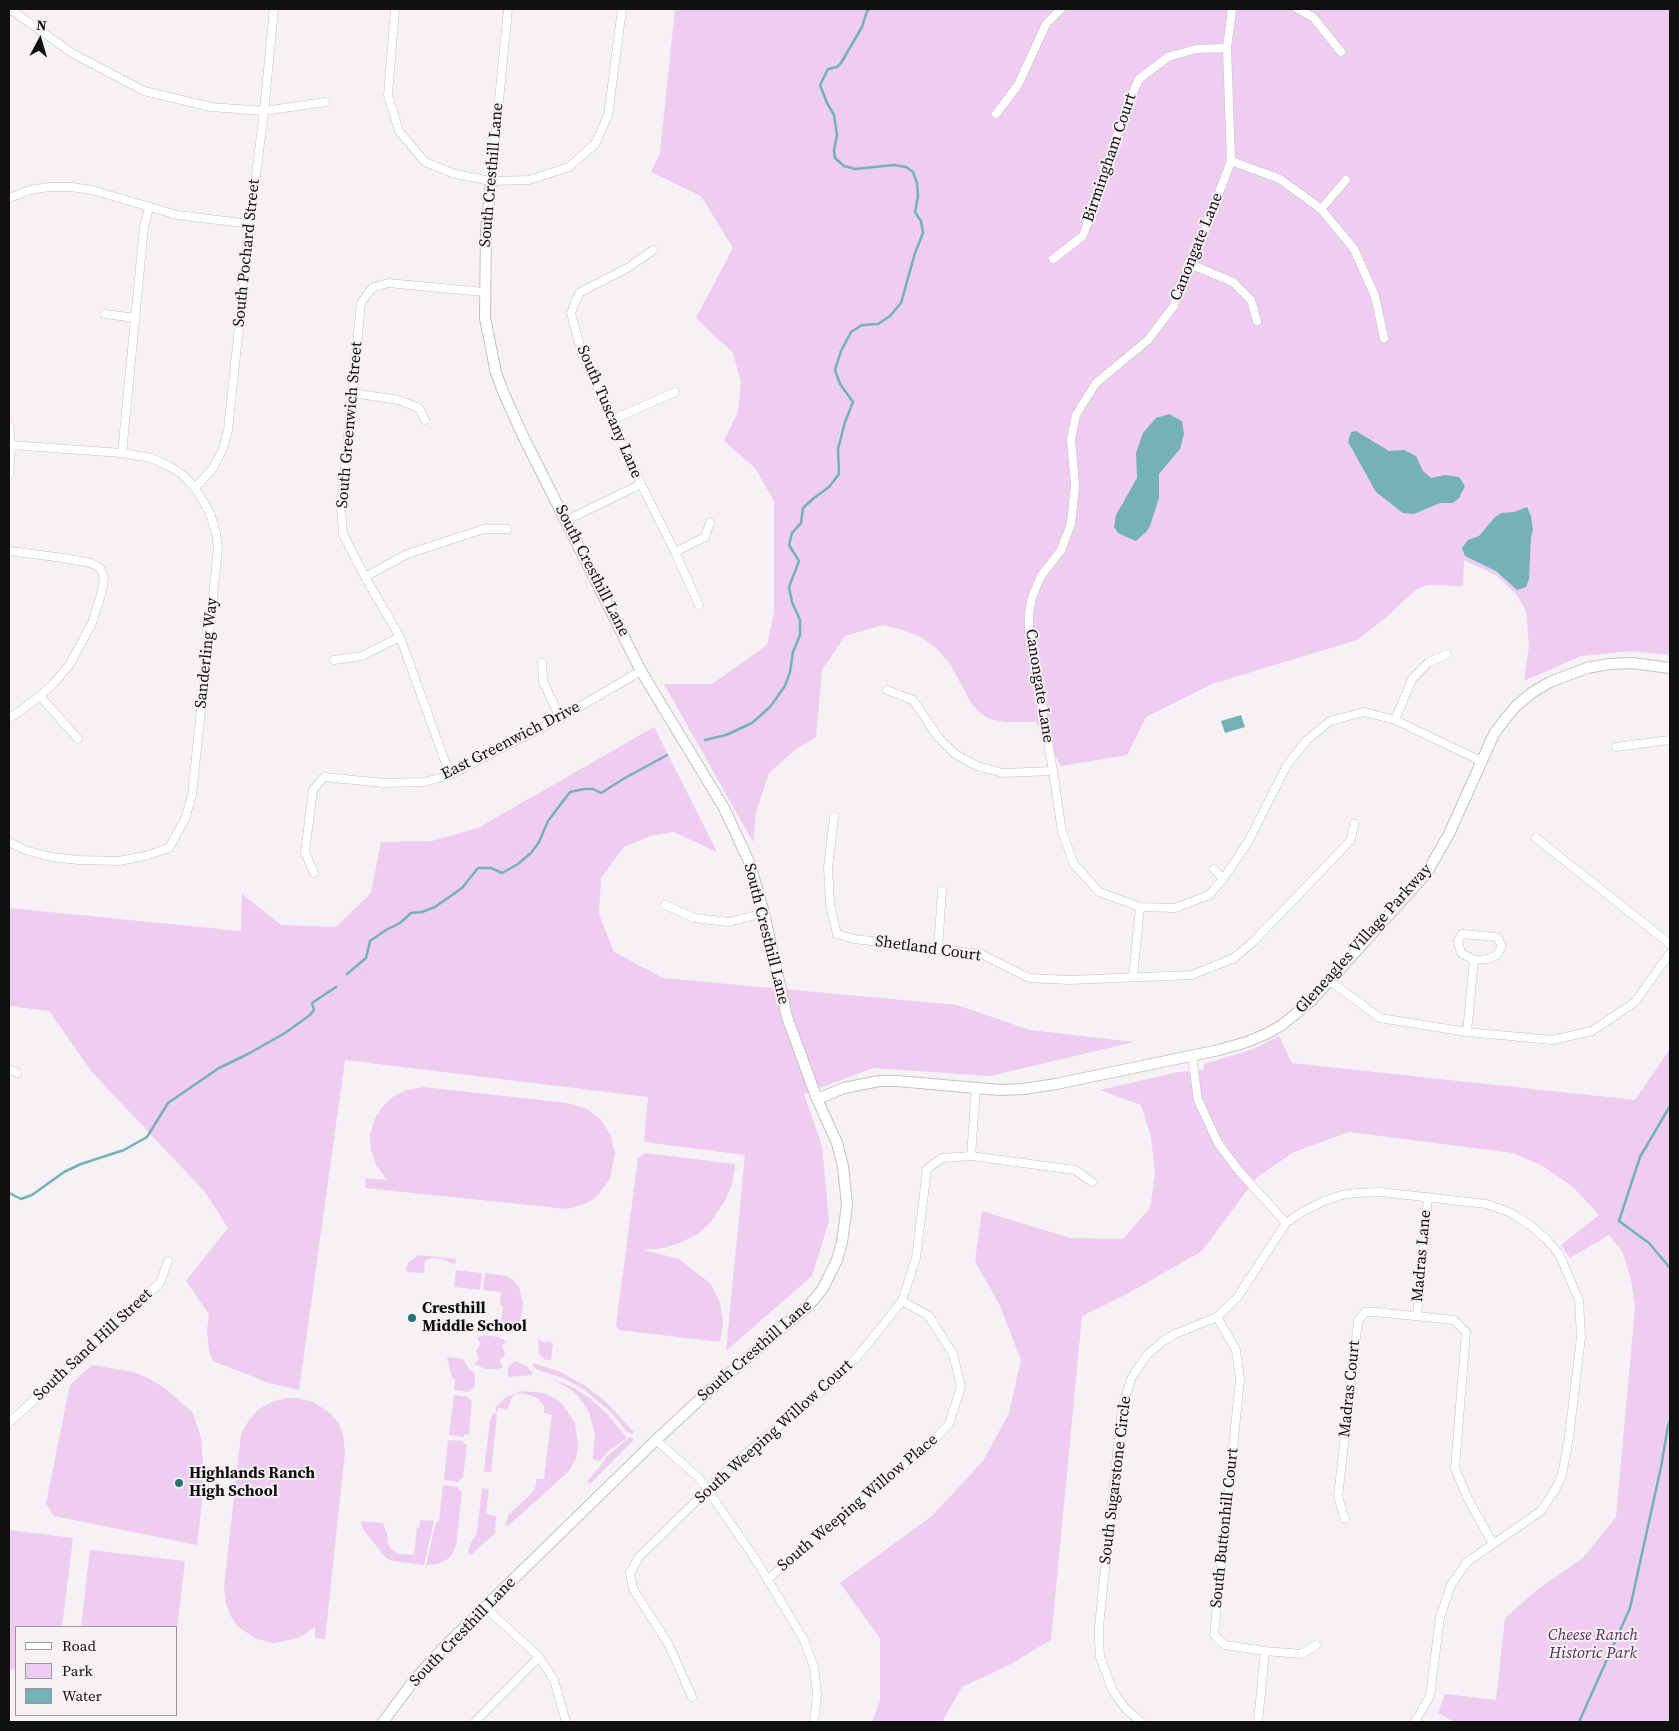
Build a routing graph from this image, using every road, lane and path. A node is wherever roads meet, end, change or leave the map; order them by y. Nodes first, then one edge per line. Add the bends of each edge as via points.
1 (10, 9) edge
2 (274, 9) edge
3 (395, 9) edge
4 (508, 9) edge
5 (622, 9) edge
6 (1060, 9) edge
7 (1232, 9) edge
8 (1298, 9) edge
9 (1227, 48) junction
10 (1341, 52) dead end
11 (325, 102) dead end
12 (264, 111) junction
13 (996, 114) dead end
14 (1231, 162) junction
15 (1346, 180) dead end
16 (491, 181) junction
17 (9, 198) edge
18 (150, 208) junction
19 (1321, 209) junction
20 (250, 224) junction
21 (653, 250) dead end
22 (1053, 259) dead end
23 (1192, 265) junction
24 (484, 292) junction
25 (105, 314) dead end
26 (136, 318) junction
27 (1257, 321) dead end
28 (1384, 338) dead end
29 (675, 392) dead end
30 (352, 393) junction
31 (425, 420) dead end
32 (612, 420) junction
33 (9, 426) edge
34 (11, 445) junction
35 (122, 453) junction
36 (9, 475) edge
37 (640, 484) junction
38 (195, 488) junction
39 (567, 520) junction
40 (710, 522) dead end
41 (507, 529) dead end
42 (9, 551) edge
43 (675, 552) junction
44 (365, 577) junction
45 (699, 605) dead end
46 (400, 637) junction
47 (1447, 654) dead end
48 (334, 660) dead end
49 (542, 663) dead end
50 (1670, 668) edge
51 (642, 671) junction
52 (887, 690) dead end
53 (40, 696) junction
54 (9, 718) edge
55 (560, 718) junction
56 (1395, 720) junction
57 (78, 739) dead end
58 (1670, 740) edge
59 (1616, 748) dead end
60 (1481, 761) junction
61 (1053, 771) junction
62 (450, 775) junction
63 (834, 817) dead end
64 (1354, 824) dead end
65 (1536, 838) dead end
66 (9, 842) edge
67 (1214, 869) dead end
68 (314, 873) dead end
69 (1223, 879) junction
70 (942, 891) dead end
71 (665, 905) dead end
72 (1140, 907) junction
73 (764, 913) junction
74 (1670, 944) edge
75 (938, 948) junction
76 (1670, 953) edge
77 (1474, 960) junction
78 (1133, 976) junction
79 (1330, 981) junction
80 (1467, 1032) junction
81 (1192, 1056) junction
82 (9, 1069) edge
83 (17, 1073) dead end
84 (976, 1088) junction
85 (817, 1099) junction
86 (972, 1156) junction
87 (1092, 1182) dead end
88 (1428, 1197) junction
89 (1286, 1223) junction
90 (168, 1261) dead end
91 (902, 1301) junction
92 (1417, 1315) junction
93 (1217, 1316) junction
94 (9, 1423) edge
95 (656, 1440) junction
96 (707, 1490) junction
97 (1345, 1519) dead end
98 (1493, 1544) junction
99 (768, 1579) junction
100 (486, 1607) junction
101 (1316, 1645) dead end
102 (1265, 1651) junction
103 (539, 1657) junction
104 (692, 1697) dead end
105 (383, 1722) edge
106 (475, 1722) edge
107 (566, 1722) edge
108 (814, 1722) edge
109 (1141, 1722) edge
110 (1258, 1722) edge
111 (1415, 1722) edge

1 - 12 street via 72,52 144,91 211,107
2 - 12 street, South Pochard Street
3 - 16 street via 388,95 399,131 425,162 455,174
4 - 16 street, South Cresthill Lane
5 - 16 street via 608,116 595,144 569,168 529,180
6 - 13 street via 1046,24 1018,85
7 - 9 street, Canongate Lane
8 - 10 street via 1313,18
9 - 14 street, Canongate Lane
9 - 22 street, Birmingham Court via 1196,49 1168,57 1138,79 1126,105 1084,236
11 - 12 street
12 - 20 street, South Pochard Street
14 - 19 street via 1280,178
14 - 23 street, Canongate Lane
15 - 19 street
16 - 24 street, South Cresthill Lane
17 - 18 street via 30,190 72,187
18 - 20 street via 176,215
18 - 26 street via 144,227
19 - 28 street via 1354,248 1376,296
20 - 38 street, South Pochard Street via 228,430 213,468
21 - 32 street, South Tuscany Lane via 629,268 579,293 571,312 582,354
23 - 27 street via 1233,282 1251,300
23 - 61 street, Canongate Lane via 1173,306 1148,340 1096,383 1076,415 1071,439 1075,485 1071,524 1060,550 1041,576 1032,597 1030,614 1029,633
24 - 30 street, South Greenwich Street via 388,283 372,288 361,303
24 - 39 street, South Cresthill Lane via 485,318 496,373 523,436
25 - 26 street
26 - 35 street
29 - 32 street
30 - 31 street via 398,400 419,408
30 - 44 street, South Greenwich Street via 341,508 343,534
32 - 37 street, South Tuscany Lane
33 - 34 street
34 - 35 street, Sanderling Way
34 - 36 street
35 - 38 street, Sanderling Way via 151,458 171,466
37 - 39 street
37 - 43 street, South Tuscany Lane
38 - 66 street, Sanderling Way via 210,513 218,548 192,795 185,819 169,848 119,861 51,857
39 - 51 street, South Cresthill Lane
40 - 43 street via 705,538
41 - 44 street via 484,529 407,554
42 - 53 street via 91,563 100,568 104,578 92,623 70,664
43 - 45 street, South Tuscany Lane
44 - 46 street, South Greenwich Street
46 - 48 street via 362,656
46 - 62 street, South Greenwich Street
47 - 56 street via 1429,662 1412,679
49 - 55 street via 543,681
50 - 60 street, Gleneagles Village Parkway via 1632,663 1609,664 1587,668 1550,682 1533,692 1505,719
51 - 55 street, East Greenwich Drive
51 - 73 street, South Cresthill Lane via 734,828 750,864
52 - 61 street via 913,700 938,737 955,754 977,766 1003,773
53 - 54 street
53 - 57 street
55 - 62 street, East Greenwich Drive
56 - 60 street, Canongate Lane
56 - 69 street, Canongate Lane via 1364,712 1330,721 1307,740 1286,765 1248,842
58 - 59 street
60 - 79 street, Gleneagles Village Parkway via 1449,834 1426,874
61 - 72 street, Canongate Lane via 1062,832 1074,864 1099,892
62 - 68 street, East Greenwich Drive via 424,782 384,783 324,777 313,790 305,852
63 - 75 street, Shetland Court via 828,868 830,904 837,934 854,939
64 - 78 street, Shetland Court via 1351,840 1234,958 1192,975
65 - 74 street
67 - 69 street
69 - 72 street, Canongate Lane via 1209,895 1175,908
70 - 75 street
71 - 73 street via 694,918 730,922
72 - 78 street
73 - 85 street, South Cresthill Lane via 787,1017
75 - 78 street, Shetland Court via 981,954 1029,978 1069,980
76 - 80 street via 1635,1002 1592,1031 1552,1040
77 - 77 street via 1497,955 1502,946 1497,937 1462,934 1458,941 1461,953
77 - 80 street
79 - 80 street via 1380,1018
79 - 81 street, Gleneagles Village Parkway via 1311,1001 1275,1029 1247,1042
81 - 84 street, Gleneagles Village Parkway via 1023,1089
81 - 89 street via 1198,1100 1218,1143
82 - 83 street
84 - 85 street, Gleneagles Village Parkway via 879,1081 844,1088
84 - 86 street
85 - 95 street, South Cresthill Lane via 837,1144 846,1186 842,1242 831,1275 810,1304
86 - 87 street, South Weeping Willow Court via 1075,1170
86 - 91 street, South Weeping Willow Court via 942,1158 927,1169 916,1258
88 - 89 street, South Sugarstone Circle via 1380,1192 1342,1195 1310,1208
88 - 92 street, Madras Lane
88 - 98 street, South Sugarstone Circle via 1486,1204 1529,1224 1559,1254 1579,1300 1581,1337 1562,1475 1541,1511
89 - 93 street, South Sugarstone Circle via 1236,1298
90 - 94 street, South Sand Hill Street via 160,1282
91 - 96 street, South Weeping Willow Court via 839,1376
91 - 99 street, South Weeping Willow Place via 929,1316 953,1354 961,1388 949,1424 928,1446
92 - 97 street, Madras Court via 1365,1312 1358,1321 1338,1497
92 - 98 street via 1454,1320 1466,1332 1455,1468
93 - 102 street, South Buttonhill Court via 1236,1350 1240,1379 1214,1635 1224,1645
93 - 109 street, South Sugarstone Circle via 1175,1334 1147,1355 1132,1377 1122,1407 1099,1641 1100,1657 1113,1691
95 - 96 street via 700,1479
95 - 100 street, South Cresthill Lane
96 - 99 street
96 - 104 street, South Weeping Willow Court via 639,1556 630,1573 633,1589 669,1646
98 - 111 street, South Sugarstone Circle via 1467,1562 1451,1585 1440,1617 1430,1696
99 - 108 street via 804,1640 814,1667 818,1694
100 - 103 street
100 - 105 street, South Cresthill Lane via 415,1679
101 - 102 street, South Buttonhill Court via 1301,1654
102 - 110 street
103 - 106 street
103 - 107 street via 554,1680

